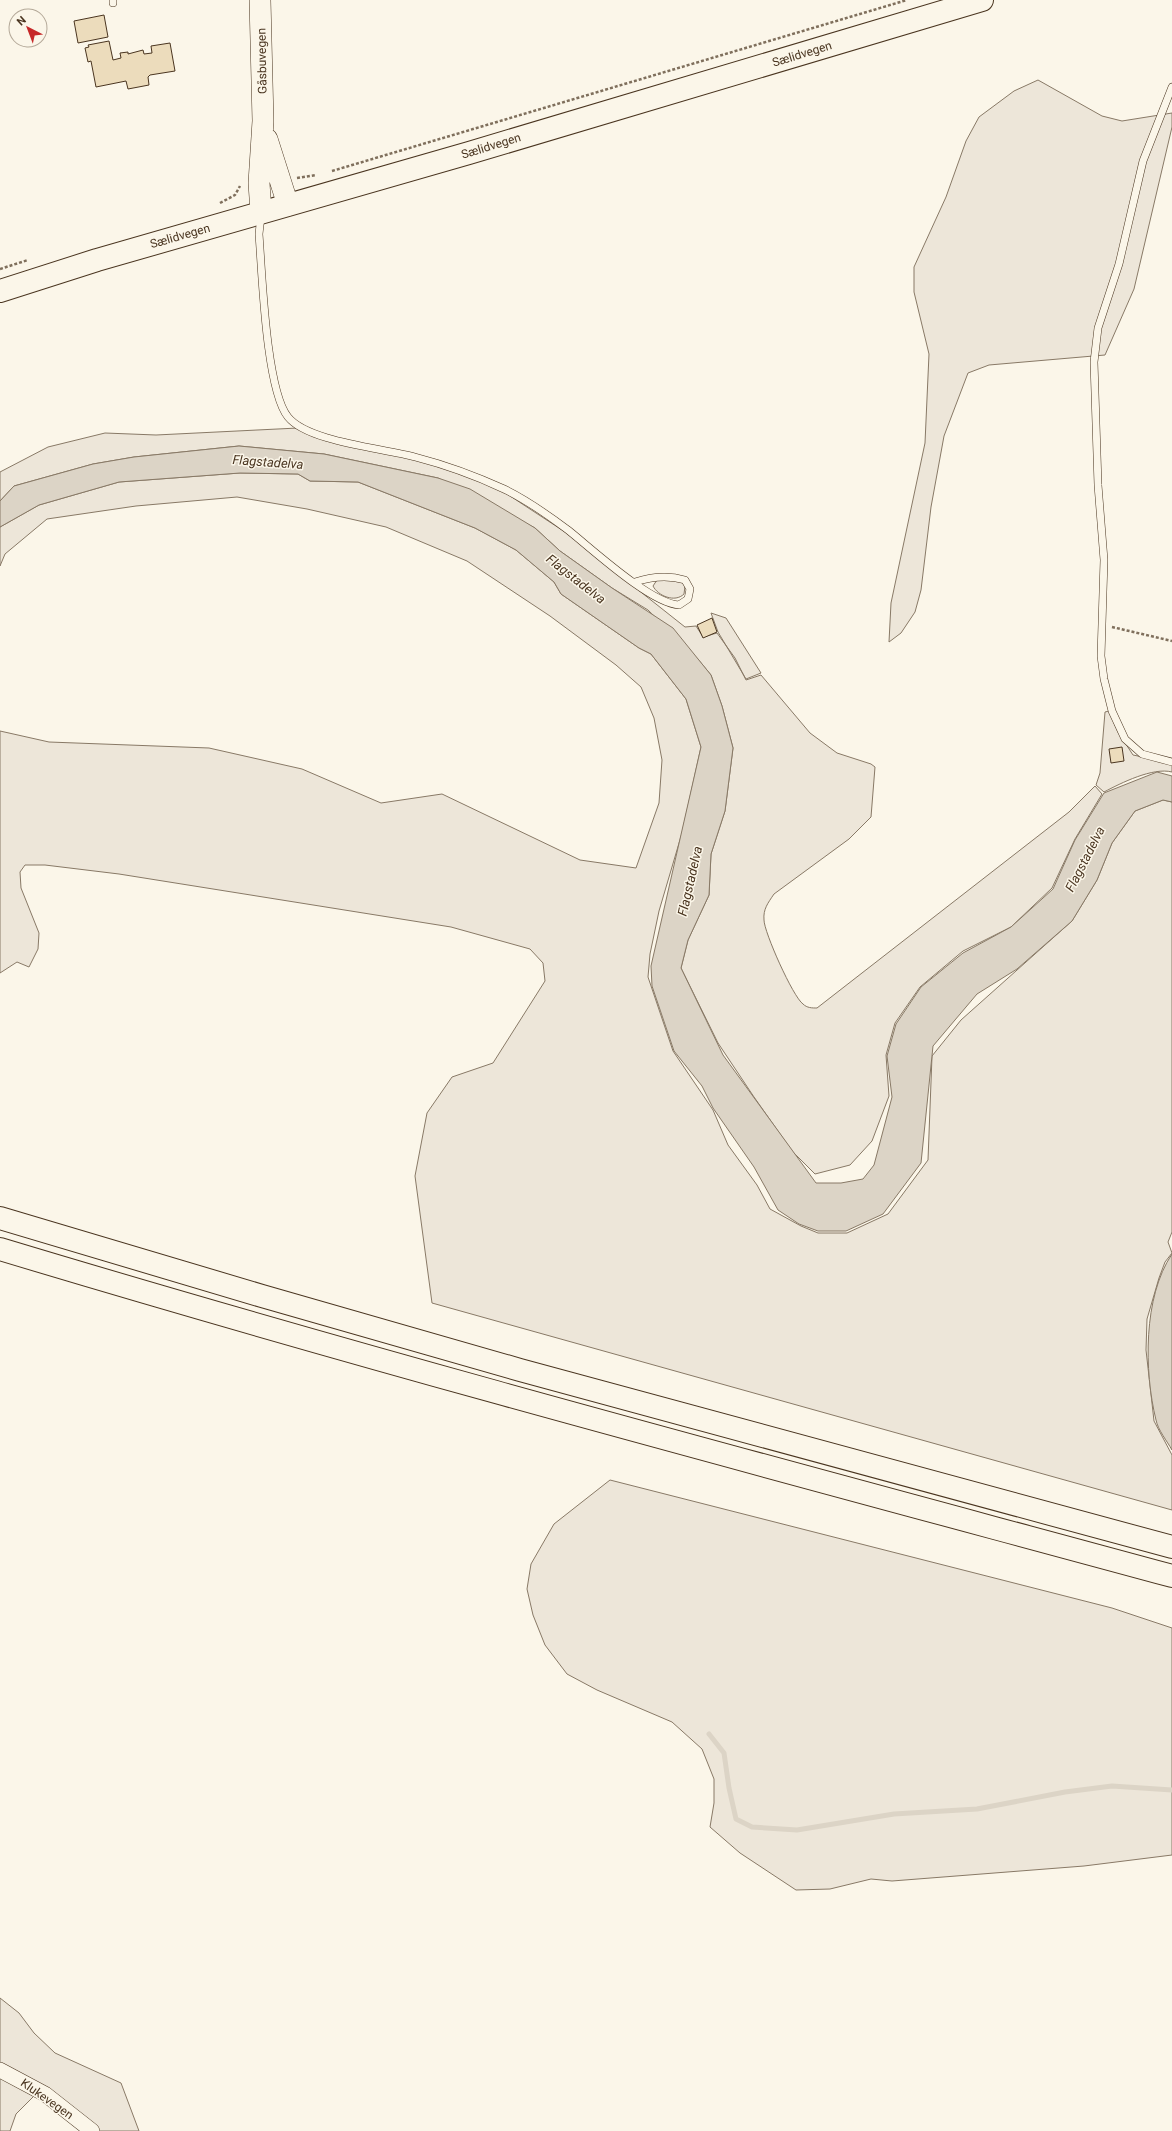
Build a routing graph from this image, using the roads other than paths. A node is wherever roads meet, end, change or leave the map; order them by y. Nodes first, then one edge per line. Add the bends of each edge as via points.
1 (260, 0) edge
2 (982, 0) edge
3 (1172, 87) edge
4 (263, 121) junction
5 (288, 205) junction
6 (262, 212) junction
7 (0, 291) edge
8 (635, 582) junction
9 (1172, 762) edge
10 (0, 1218) edge
11 (0, 1249) edge
12 (1172, 1547) edge
13 (1172, 1576) edge
14 (0, 2070) edge
15 (92, 2131) edge

1 - 4 main road, Gåsbuvegen
2 - 5 main road, Sælidvegen
3 - 9 lane via 1143,161 1127,233 1096,339 1094,383 1104,560 1101,656 1104,679 1112,711 1125,739 1142,754
4 - 5 main road, Gåsbuvegen
4 - 6 main road, Gåsbuvegen via 259,183
5 - 6 main road, Sælidvegen
6 - 7 main road, Sælidvegen
6 - 8 lane via 259,234 273,373 282,407 294,423 315,434 434,462 506,490 552,518 608,564
8 - 8 lane via 669,604 679,605 688,599 690,589 684,580 674,577
10 - 12 main road via 520,1370
11 - 13 main road via 488,1390
14 - 15 street, Klukevegen via 45,2094

